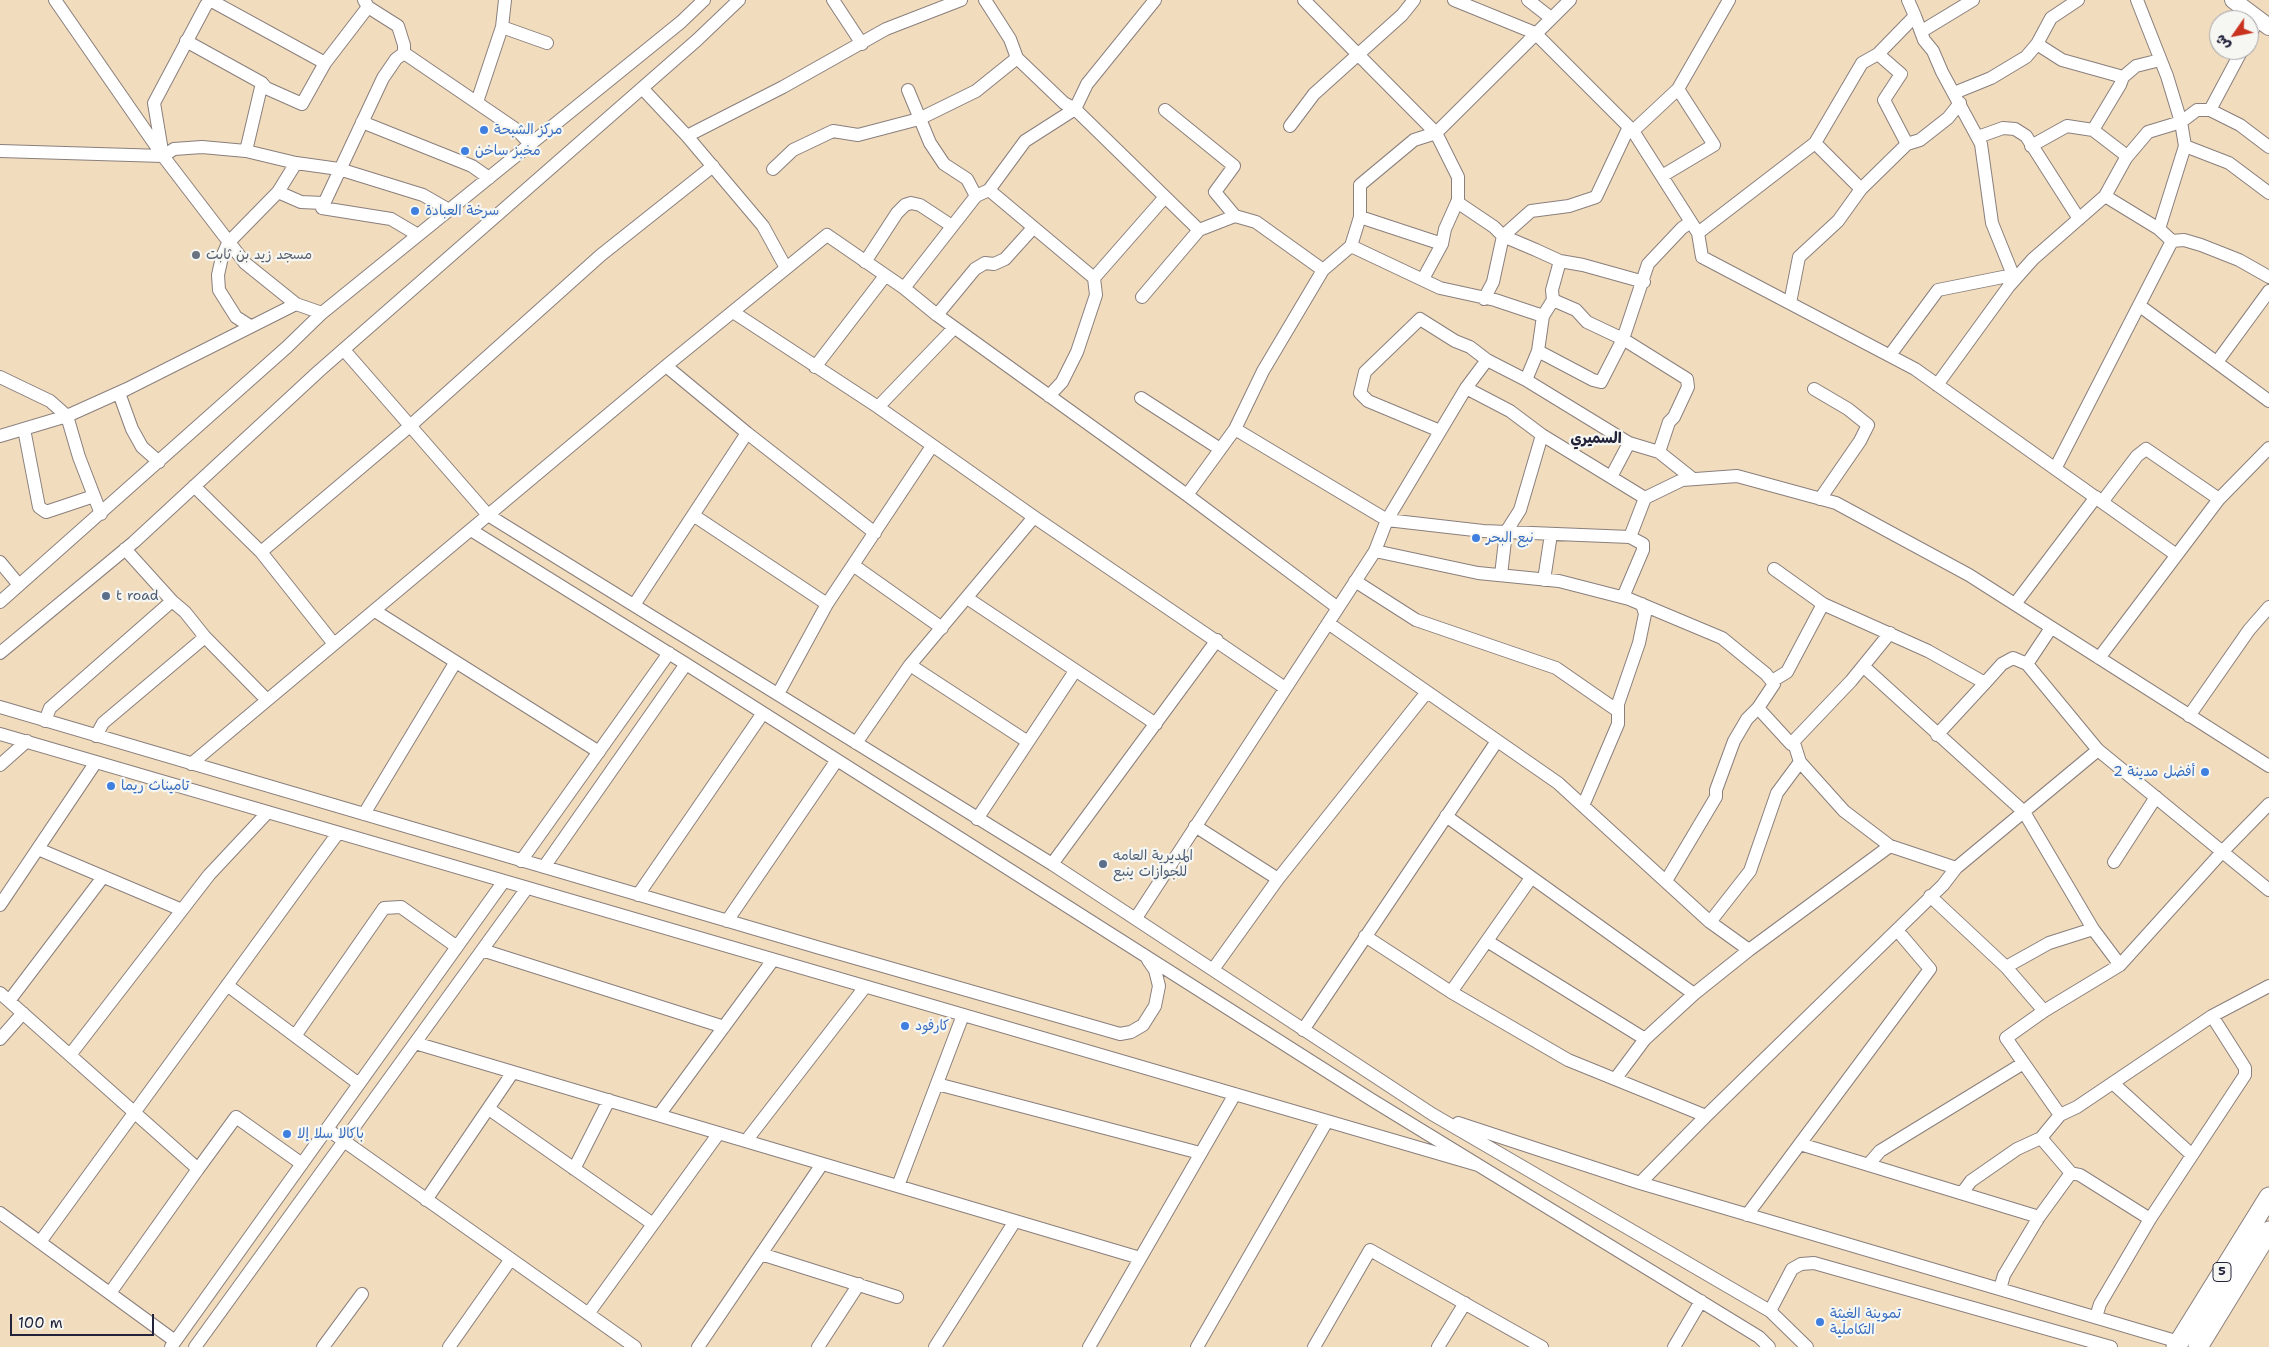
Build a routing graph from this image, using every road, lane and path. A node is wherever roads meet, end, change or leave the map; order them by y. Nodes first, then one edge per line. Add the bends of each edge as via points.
1 (55, 0) edge
2 (211, 0) edge
3 (505, 0) edge
4 (704, 0) edge
5 (739, 0) edge
6 (833, 0) edge
7 (961, 0) edge
8 (985, 0) edge
9 (1155, 0) edge
10 (1414, 0) edge
11 (1454, 0) edge
12 (1528, 0) edge
13 (1570, 0) edge
14 (1729, 0) edge
15 (1908, 0) edge
16 (1974, 0) edge
17 (2078, 0) edge
18 (2137, 0) edge
19 (2233, 0) edge
20 (1307, 1) edge
21 (366, 4) edge
22 (1915, 16) junction
23 (1551, 18) junction
24 (2264, 23) edge
25 (502, 27) junction
26 (1922, 30) junction
27 (1535, 33) junction
28 (186, 42) junction
29 (547, 43) dead end
30 (862, 44) junction
31 (2037, 44) junction
32 (404, 53) junction
33 (1359, 53) junction
34 (1878, 54) junction
35 (1017, 58) junction
36 (2160, 60) junction
37 (2237, 60) edge
38 (325, 63) junction
39 (2123, 77) junction
40 (262, 83) junction
41 (642, 88) junction
42 (1678, 89) junction
43 (908, 90) dead end
44 (1957, 98) junction
45 (477, 102) junction
46 (1075, 109) junction
47 (1165, 110) dead end
48 (2210, 110) junction
49 (919, 119) junction
50 (362, 122) junction
51 (2181, 122) junction
52 (1290, 126) dead end
53 (1630, 130) junction
54 (2092, 130) junction
55 (1436, 133) junction
56 (687, 136) junction
57 (1978, 137) junction
58 (1815, 143) junction
59 (530, 144) junction
60 (1907, 144) junction
61 (2031, 146) junction
62 (2185, 146) junction
63 (2269, 147) edge
64 (246, 150) junction
65 (0, 151) edge
66 (163, 156) junction
67 (2126, 158) junction
68 (296, 163) junction
69 (713, 166) junction
70 (339, 169) junction
71 (774, 169) dead end
72 (1662, 176) junction
73 (488, 178) junction
74 (1861, 189) junction
75 (988, 190) junction
76 (278, 192) junction
77 (2269, 193) edge
78 (976, 196) junction
79 (2105, 196) junction
80 (1165, 197) junction
81 (1457, 202) junction
82 (322, 208) junction
83 (449, 210) junction
84 (1235, 216) junction
85 (1360, 217) junction
86 (2078, 219) junction
87 (1691, 222) junction
88 (952, 226) junction
89 (1032, 228) junction
90 (2159, 229) junction
91 (1199, 230) junction
92 (1698, 233) junction
93 (418, 235) junction
94 (1503, 236) junction
95 (2172, 241) junction
96 (228, 243) junction
97 (1442, 244) junction
98 (1351, 246) junction
99 (1560, 261) junction
100 (865, 262) junction
101 (786, 268) junction
102 (1323, 270) junction
103 (885, 276) junction
104 (2269, 277) edge
105 (1094, 278) junction
106 (1423, 279) junction
107 (2011, 280) junction
108 (1644, 282) junction
109 (904, 288) junction
110 (2269, 291) edge
111 (1142, 297) dead end
112 (1484, 299) junction
113 (1553, 300) junction
114 (1790, 302) junction
115 (296, 304) junction
116 (2140, 306) junction
117 (733, 312) junction
118 (322, 313) junction
119 (937, 315) junction
120 (1543, 316) junction
121 (250, 326) junction
122 (954, 328) junction
123 (1623, 339) junction
124 (344, 350) junction
125 (1538, 351) junction
126 (1890, 355) junction
127 (1487, 360) junction
128 (2217, 362) junction
129 (666, 366) junction
130 (815, 367) junction
131 (0, 377) edge
132 (1526, 380) junction
133 (1937, 385) junction
134 (1466, 388) junction
135 (1814, 389) dead end
136 (119, 393) junction
137 (1049, 396) junction
138 (1141, 398) dead end
139 (2269, 401) edge
140 (878, 408) junction
141 (66, 416) junction
142 (410, 426) junction
143 (24, 428) junction
144 (1235, 429) junction
145 (1440, 431) junction
146 (747, 433) junction
147 (1542, 435) junction
148 (0, 436) edge
149 (1629, 443) junction
150 (932, 446) junction
151 (2269, 448) edge
152 (1220, 449) junction
153 (1659, 452) junction
154 (158, 462) junction
155 (2056, 467) junction
156 (1611, 477) junction
157 (1693, 479) junction
158 (194, 486) junction
159 (1187, 495) junction
160 (94, 496) junction
161 (1645, 498) junction
162 (1820, 499) junction
163 (2099, 499) junction
164 (2219, 499) junction
165 (101, 514) junction
166 (488, 515) junction
167 (693, 515) junction
168 (1034, 517) junction
169 (1387, 520) junction
170 (471, 530) junction
171 (1506, 532) junction
172 (874, 533) junction
173 (1551, 534) junction
174 (1630, 537) junction
175 (125, 549) junction
176 (1375, 551) junction
177 (261, 552) junction
178 (2176, 554) junction
179 (0, 562) edge
180 (853, 565) junction
181 (1774, 569) dead end
182 (1501, 575) junction
183 (1544, 580) junction
184 (1355, 581) junction
185 (19, 585) junction
186 (1623, 597) junction
187 (967, 598) junction
188 (172, 601) junction
189 (0, 602) edge
190 (827, 604) junction
191 (1642, 604) junction
192 (1823, 604) junction
193 (2015, 604) junction
194 (634, 605) junction
195 (2269, 607) edge
196 (1338, 608) junction
197 (375, 611) junction
198 (1328, 623) junction
199 (942, 628) junction
200 (2051, 628) junction
201 (1890, 633) junction
202 (204, 637) junction
203 (1217, 640) junction
204 (334, 644) junction
205 (0, 653) edge
206 (669, 653) junction
207 (2099, 658) junction
208 (455, 662) junction
209 (686, 664) junction
210 (2027, 664) junction
211 (910, 665) junction
212 (1863, 666) junction
213 (1075, 670) junction
214 (1772, 681) junction
215 (1986, 683) junction
216 (1286, 688) junction
217 (1427, 692) junction
218 (778, 694) junction
219 (267, 700) junction
220 (0, 707) edge
221 (1758, 708) junction
222 (1618, 711) junction
223 (763, 713) junction
224 (2189, 716) junction
225 (45, 720) junction
226 (1156, 724) junction
227 (1937, 735) junction
228 (96, 736) junction
229 (2, 737) edge
230 (1497, 741) junction
231 (26, 742) junction
232 (1028, 742) junction
233 (856, 743) junction
234 (1791, 744) junction
235 (2098, 750) junction
236 (599, 752) junction
237 (838, 760) junction
238 (96, 762) junction
239 (1800, 762) junction
240 (191, 764) junction
241 (2268, 764) edge
242 (0, 765) edge
243 (2156, 797) junction
244 (2269, 804) edge
245 (1583, 806) junction
246 (268, 812) junction
247 (2024, 812) junction
248 (364, 814) junction
249 (1446, 816) junction
250 (977, 819) junction
251 (1195, 826) junction
252 (338, 833) junction
253 (1890, 846) junction
254 (38, 849) junction
255 (2222, 852) junction
256 (521, 860) junction
257 (2114, 862) dead end
258 (1052, 864) junction
259 (544, 867) junction
260 (1956, 868) junction
261 (103, 876) junction
262 (1531, 878) junction
263 (1278, 879) junction
264 (504, 881) junction
265 (1666, 881) junction
266 (527, 888) junction
267 (2269, 890) edge
268 (638, 895) junction
269 (1930, 896) junction
270 (0, 905) edge
271 (182, 910) junction
272 (1136, 918) junction
273 (727, 921) junction
274 (1710, 922) junction
275 (2093, 929) junction
276 (1365, 936) junction
277 (1902, 936) dead end
278 (1487, 941) junction
279 (458, 946) junction
280 (482, 950) junction
281 (1749, 950) junction
282 (1145, 956) junction
283 (773, 960) junction
284 (2120, 965) junction
285 (2006, 967) junction
286 (1214, 968) junction
287 (227, 985) junction
288 (865, 986) junction
289 (2269, 986) edge
290 (1452, 992) junction
291 (1694, 994) junction
292 (5, 997) edge
293 (2044, 1011) junction
294 (23, 1013) junction
295 (963, 1015) junction
296 (2212, 1016) junction
297 (724, 1027) junction
298 (1303, 1030) junction
299 (295, 1036) junction
300 (0, 1039) edge
301 (1645, 1039) junction
302 (415, 1043) junction
303 (70, 1055) junction
304 (2022, 1064) junction
305 (513, 1072) junction
306 (1616, 1078) junction
307 (359, 1084) junction
308 (937, 1084) junction
309 (2116, 1086) dead end
310 (1234, 1094) junction
311 (609, 1100) junction
312 (489, 1108) junction
313 (133, 1112) junction
314 (1432, 1114) junction
315 (659, 1115) junction
316 (2060, 1115) junction
317 (1706, 1116) junction
318 (1327, 1121) junction
319 (326, 1130) junction
320 (719, 1133) junction
321 (2041, 1138) junction
322 (344, 1141) junction
323 (746, 1141) junction
324 (1800, 1144) junction
325 (1200, 1154) junction
326 (2192, 1155) junction
327 (302, 1164) junction
328 (822, 1164) junction
329 (1478, 1165) junction
330 (1868, 1165) junction
331 (198, 1168) junction
332 (574, 1169) junction
333 (2071, 1173) junction
334 (1640, 1183) junction
335 (898, 1186) junction
336 (1962, 1193) junction
337 (2269, 1197) edge
338 (426, 1200) junction
339 (0, 1213) edge
340 (1747, 1215) junction
341 (2039, 1217) junction
342 (2150, 1219) junction
343 (1015, 1221) junction
344 (653, 1224) junction
345 (2269, 1231) edge
346 (40, 1242) junction
347 (761, 1254) junction
348 (1140, 1258) junction
349 (511, 1260) junction
350 (859, 1284) junction
351 (2000, 1289) junction
352 (110, 1293) junction
353 (362, 1294) dead end
354 (897, 1297) dead end
355 (1701, 1301) junction
356 (1465, 1303) junction
357 (1770, 1311) junction
358 (588, 1314) junction
359 (2096, 1317) junction
360 (173, 1344) edge
361 (2177, 1344) edge
362 (195, 1347) edge
363 (323, 1347) edge
364 (449, 1347) edge
365 (635, 1347) edge
366 (698, 1347) edge
367 (818, 1347) edge
368 (935, 1347) edge
369 (1089, 1347) edge
370 (1197, 1347) edge
371 (1314, 1347) edge
372 (1438, 1347) edge
373 (1542, 1347) edge
374 (1674, 1347) edge
375 (1769, 1347) edge
376 (1807, 1347) edge
377 (2111, 1347) edge
378 (2198, 1347) edge

1 - 66 street
2 - 28 street
2 - 38 street
3 - 25 street
4 - 59 street
5 - 41 street
6 - 30 street
7 - 30 street via 886,29
8 - 35 street via 1010,38
9 - 46 street via 1087,84
10 - 33 street
11 - 27 street
12 - 23 street
13 - 23 street
14 - 42 street
15 - 22 street
16 - 26 street
17 - 31 street via 2051,18
18 - 36 street
19 - 24 main road
20 - 33 street
21 - 32 street via 398,26
21 - 38 street
22 - 26 street
22 - 34 street
23 - 27 street
25 - 29 street
25 - 45 street
26 - 44 street via 1924,40
27 - 53 street
27 - 55 street
28 - 40 street
28 - 66 street via 154,103
30 - 56 street
31 - 39 street via 2062,60
31 - 44 street via 2026,58
32 - 45 street
32 - 50 street via 383,78
33 - 52 street via 1314,94
33 - 55 street
34 - 58 street via 1862,63
34 - 60 street via 1901,74 1884,100
35 - 46 street via 1064,103
35 - 49 street via 976,91
36 - 39 street via 2136,66
36 - 51 street
37 - 48 street
38 - 40 street via 302,104 266,88
39 - 54 street
40 - 64 street
41 - 56 street
41 - 124 street
42 - 53 street
42 - 72 street via 1714,145
43 - 49 street
44 - 57 street
44 - 60 street via 1948,118 1920,140
45 - 59 street via 517,130
46 - 75 street via 1025,141
46 - 80 street
47 - 84 street via 1234,166 1215,192
48 - 51 street via 2196,110
48 - 63 street via 2240,125
49 - 71 street via 858,135 833,131 793,150
49 - 78 street via 944,164 967,179
50 - 70 street
50 - 73 street via 472,166
51 - 62 street
51 - 67 street via 2148,132
53 - 72 street
53 - 94 street via 1596,197 1570,206 1531,211
54 - 61 street via 2067,126
54 - 67 street
55 - 81 street via 1458,177
55 - 85 street via 1414,140 1360,184
56 - 69 street
57 - 61 street via 2003,128 2015,129 2026,136
57 - 107 street via 1982,144 1992,223
58 - 74 street
58 - 92 street
59 - 73 street
60 - 74 street
61 - 86 street
62 - 77 street via 2229,163
62 - 90 street
64 - 66 street via 174,149
64 - 68 street
65 - 66 street
66 - 96 street
67 - 79 street
68 - 70 street
68 - 76 street
69 - 101 street via 763,226
69 - 142 street via 601,255
70 - 82 street
70 - 83 street via 423,195
72 - 87 street
73 - 83 street
74 - 114 street via 1838,221 1799,257
75 - 78 street
75 - 89 street
76 - 82 street via 301,202 322,203
76 - 96 street
78 - 88 street
79 - 86 street
79 - 90 street
80 - 91 street
80 - 105 street
81 - 94 street
81 - 97 street via 1445,228
82 - 93 street via 391,219
83 - 93 street
84 - 91 street
84 - 102 street via 1256,222
85 - 97 street
85 - 98 street
86 - 107 street
87 - 92 street
87 - 108 street via 1648,264
88 - 100 street via 920,205 905,205
88 - 109 street
89 - 105 street
89 - 119 street via 1005,258 975,269
90 - 95 street
91 - 111 street
92 - 114 street via 1702,257
93 - 118 street
94 - 99 street
94 - 112 street via 1493,282
95 - 104 street via 2184,240 2201,245 2239,260
95 - 116 street
96 - 115 street via 245,263
96 - 121 street via 218,275 219,290 236,317
97 - 106 street
98 - 102 street
98 - 106 street
99 - 108 street via 1583,264
99 - 113 street via 1552,290
100 - 101 street via 827,235
100 - 103 street
101 - 117 street
102 - 144 street via 1263,371
103 - 109 street
103 - 130 street
105 - 137 street via 1096,295 1077,352 1062,382
106 - 112 street via 1440,288
107 - 126 street via 1938,290
107 - 133 street
108 - 123 street
109 - 119 street
110 - 128 street
112 - 120 street
113 - 120 street
113 - 123 street via 1576,310 1587,322
114 - 126 street
115 - 118 street
115 - 121 street
116 - 128 street
116 - 155 street
117 - 129 street
117 - 130 street
118 - 154 street
119 - 122 street
120 - 125 street
121 - 136 street
122 - 137 street
122 - 140 street
123 - 125 street via 1601,382
123 - 153 street via 1687,379 1688,387 1669,422
124 - 142 street
124 - 158 street
125 - 132 street
126 - 133 street
127 - 132 street
127 - 134 street
127 - 145 street via 1420,319 1364,372 1360,393 1368,401
128 - 139 street
129 - 146 street
129 - 166 street
130 - 140 street
131 - 141 street via 50,401
132 - 149 street
133 - 155 street
134 - 145 street
134 - 147 street via 1510,412
135 - 162 street via 1848,409 1868,426
136 - 141 street
136 - 154 street via 138,441
137 - 159 street
138 - 152 street
140 - 150 street
141 - 143 street
141 - 160 street
142 - 166 street
142 - 177 street
143 - 148 street
143 - 160 street via 39,506 46,512
144 - 152 street
144 - 169 street
145 - 169 street
146 - 167 street
146 - 172 street
147 - 156 street
147 - 171 street via 1520,510
149 - 153 street
149 - 156 street
150 - 168 street
150 - 172 street
151 - 164 street
152 - 159 street
153 - 157 street
154 - 165 street
155 - 163 street
156 - 161 street
157 - 161 street via 1682,480
157 - 162 street via 1737,476
158 - 175 street
158 - 177 street
159 - 196 street
160 - 165 street
161 - 174 street
162 - 193 street via 1836,503
163 - 164 street via 2146,449
163 - 178 street
163 - 193 street
164 - 178 street
165 - 185 street
166 - 170 street
166 - 194 street
167 - 190 street
167 - 194 street
168 - 187 street
168 - 203 street
169 - 171 street
169 - 176 street
170 - 197 street
170 - 206 street
171 - 173 street
171 - 182 street
172 - 180 street
173 - 174 street
173 - 183 street
174 - 186 street via 1643,544 1643,550
175 - 188 street
175 - 205 street
176 - 182 street
176 - 184 street
177 - 204 street
178 - 207 street
179 - 185 street
180 - 190 street
180 - 199 street
181 - 192 street
182 - 183 street
183 - 186 street
184 - 196 street
184 - 222 street via 1416,620 1556,668
185 - 189 street
186 - 191 street
187 - 199 street
187 - 213 street
188 - 202 street
188 - 225 street via 50,708
190 - 218 street
191 - 214 street via 1722,638
191 - 222 street via 1645,614 1639,643
192 - 201 street
192 - 214 street via 1787,672
193 - 200 street
194 - 218 street
195 - 224 street via 2249,630
196 - 198 street
197 - 204 street
197 - 208 street
198 - 216 street
198 - 217 street
199 - 211 street
200 - 207 street
200 - 210 street
201 - 212 street
201 - 215 street
202 - 219 street
202 - 228 street via 103,723
203 - 216 street
203 - 226 street
204 - 219 street
206 - 209 street
206 - 236 street
207 - 224 street
208 - 236 street
208 - 248 street
209 - 223 street
209 - 259 street
210 - 215 street via 2013,658 2002,664
210 - 235 street
211 - 232 street
211 - 233 street
212 - 227 street
212 - 234 street
213 - 226 street
213 - 232 street
214 - 221 street via 1774,684
215 - 227 street
216 - 251 street
217 - 230 street
217 - 263 street
218 - 233 street
219 - 240 street
220 - 225 street
221 - 234 street
221 - 265 street via 1734,741 1716,797
222 - 245 street via 1618,724
223 - 237 street
223 - 268 street
224 - 241 street
225 - 228 street
226 - 258 street
227 - 247 street
228 - 240 street
229 - 231 street
230 - 245 street via 1558,783
230 - 249 street
231 - 238 street
231 - 242 street
232 - 250 street
233 - 250 street
234 - 239 street
235 - 243 street
235 - 247 street
236 - 256 street
237 - 273 street
237 - 282 street
238 - 246 street
238 - 254 street
239 - 253 street via 1844,811
239 - 274 street via 1777,793 1750,871
240 - 248 street
243 - 255 street
243 - 257 street
244 - 255 street
245 - 265 street
246 - 252 street
246 - 271 street via 209,875
247 - 260 street
247 - 275 street
248 - 256 street
249 - 262 street
249 - 276 street
250 - 258 street
251 - 263 street
251 - 272 street
252 - 264 street
252 - 287 street
253 - 260 street
253 - 281 street
254 - 261 street
254 - 270 street
255 - 267 street
255 - 284 street
256 - 259 street
258 - 272 street
259 - 268 street
260 - 269 street
261 - 271 street
261 - 292 street
262 - 278 street
262 - 291 street
263 - 286 street
264 - 266 street
264 - 279 street
265 - 274 street
266 - 280 street
266 - 283 street
268 - 273 street
269 - 285 street
269 - 317 street
271 - 303 street
272 - 286 street
273 - 282 street via 1120,1034 1142,1026 1158,997 1155,970
274 - 281 street
275 - 284 street
275 - 285 street via 2049,943
276 - 290 street
276 - 298 street
277 - 324 street via 1930,969
278 - 290 street
278 - 301 street
279 - 299 street via 401,906 384,908
279 - 307 street
280 - 297 street
280 - 302 street
281 - 291 street
282 - 329 street
283 - 288 street
283 - 297 street
284 - 293 street
285 - 293 street
286 - 298 street
287 - 299 street
287 - 313 street
288 - 295 street
288 - 323 street
289 - 296 street
290 - 306 street via 1568,1060
291 - 301 street
292 - 294 street
293 - 304 street via 2006,1038
294 - 300 street
294 - 303 street
295 - 308 street
295 - 310 street
296 - 316 street
296 - 326 street via 2245,1068 2246,1075
297 - 315 street
298 - 314 street
299 - 307 street
301 - 306 street
302 - 305 street
302 - 322 street
303 - 313 street
304 - 316 street
304 - 330 street via 1880,1151
305 - 311 street
305 - 312 street
306 - 317 street
307 - 319 street
308 - 325 street
308 - 335 street
309 - 326 street
310 - 318 street
310 - 325 street
311 - 315 street
311 - 332 street
312 - 332 street
312 - 338 street
313 - 331 street
313 - 346 street
314 - 334 street
314 - 357 street
315 - 320 street
316 - 321 street
317 - 334 street
318 - 329 street
318 - 370 street
319 - 322 street
319 - 327 street
320 - 323 street
320 - 344 street
321 - 333 street
321 - 336 street via 2017,1149 1971,1182
322 - 338 street
322 - 362 street
323 - 328 street
324 - 330 street
324 - 340 street
325 - 348 street
326 - 342 street
327 - 331 street via 236,1117
327 - 360 street
328 - 335 street
328 - 347 street
329 - 355 street
330 - 336 street
331 - 352 street
332 - 344 street
333 - 341 street
333 - 342 street
334 - 340 street
335 - 343 street
336 - 341 street
337 - 361 highway, 5
338 - 349 street
339 - 346 street
340 - 351 street
341 - 351 street via 2004,1275
342 - 359 street via 2100,1304
343 - 348 street
343 - 368 street
344 - 358 street
345 - 378 highway, 5
346 - 352 street
347 - 350 street
347 - 366 street
348 - 369 street
349 - 358 street
349 - 364 street
350 - 354 street
350 - 367 street
351 - 359 street
352 - 360 street
353 - 363 street
355 - 374 street
355 - 375 street via 1759,1336
356 - 371 street via 1370,1250
356 - 372 street
356 - 373 street
357 - 376 street
357 - 377 street via 1792,1268 1814,1263
358 - 365 street
359 - 361 street

